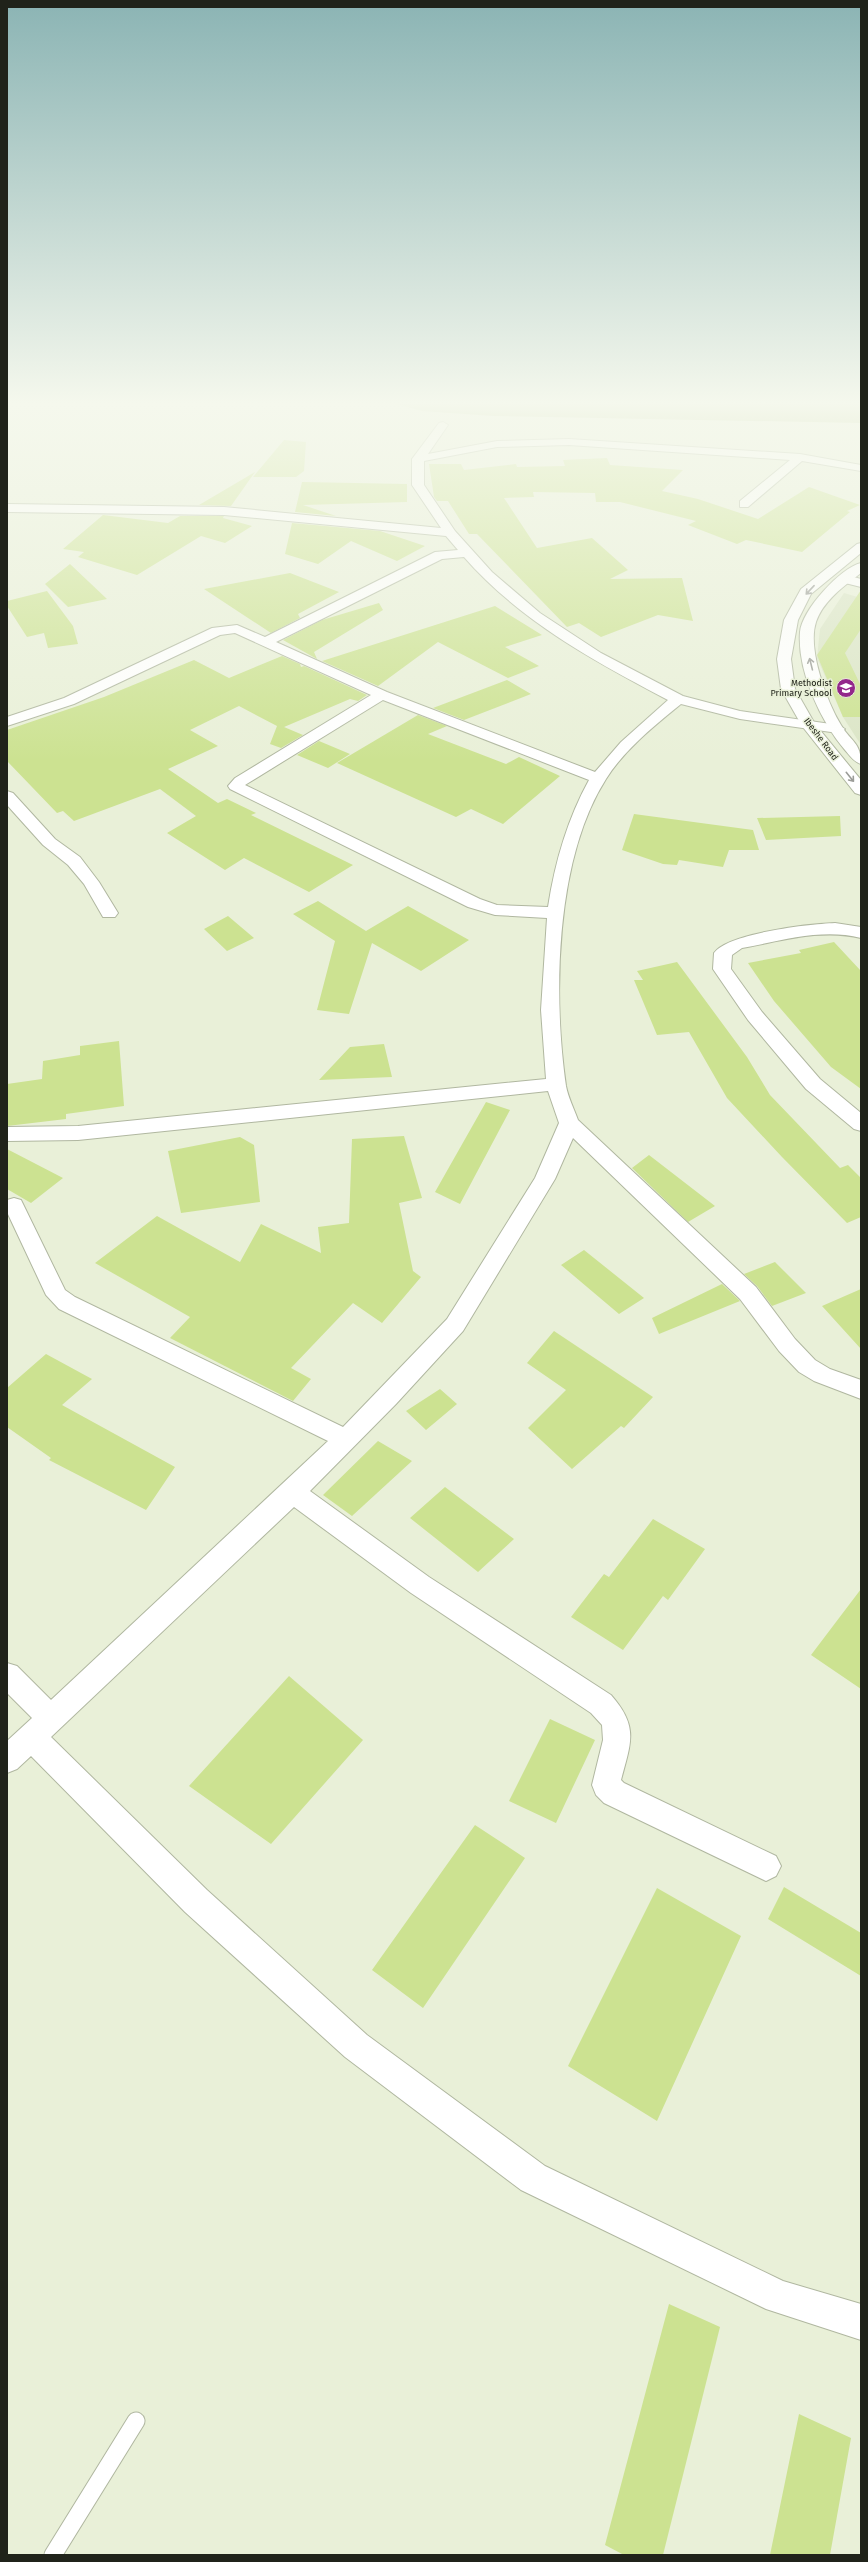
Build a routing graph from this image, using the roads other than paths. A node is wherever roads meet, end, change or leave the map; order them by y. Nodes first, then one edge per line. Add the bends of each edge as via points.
1 (332, 522) edge
2 (442, 522) edge
3 (450, 533) junction
4 (861, 547) edge
5 (468, 553) junction
6 (861, 567) edge
7 (846, 579) junction
8 (861, 583) edge
9 (267, 641) junction
10 (382, 695) junction
11 (678, 699) junction
12 (7, 722) edge
13 (809, 726) junction
14 (838, 729) junction
15 (861, 759) edge
16 (598, 778) junction
17 (861, 790) edge
18 (7, 796) edge
19 (109, 913) dead end
20 (557, 913) junction
21 (861, 933) edge
22 (557, 1084) junction
23 (569, 1123) junction
24 (861, 1124) edge
25 (7, 1134) edge
26 (14, 1205) dead end
27 (861, 1390) edge
28 (346, 1439) junction
29 (293, 1492) junction
30 (7, 1675) edge
31 (41, 1727) junction
32 (7, 1760) edge
33 (766, 1866) dead end
34 (861, 2322) edge
35 (136, 2421) dead end
36 (53, 2555) edge

1 - 3 street
2 - 3 street
3 - 5 street
4 -> 13 street, Ibeshe Road via 806,592 791,620 784,659 788,689
5 - 9 street via 439,556 429,560
5 - 11 street via 487,575 535,616 596,656
6 - 7 street, Ibeshe Road
7 - 8 street
14 -> 7 street, Ibeshe Road via 831,721 819,694 809,658 809,623 824,599
9 - 10 street
9 - 12 street via 237,629 217,631 69,701
10 - 16 street
10 - 20 street via 240,781 236,786 474,903 502,910
11 - 13 street via 740,715
11 - 16 street via 637,732
13 - 14 street
13 -> 17 street, Ibeshe Road
14 - 15 street, Ibeshe Road
16 - 20 street via 579,815 562,874
18 - 19 street via 49,842 74,861 91,882
20 - 22 street via 551,960 552,1034
21 - 24 street via 854,929 835,926 737,944 723,953 722,969 755,1016 813,1084
22 - 23 street
22 - 25 street via 78,1133
23 - 27 street via 748,1293 787,1346 807,1366 822,1376
23 - 28 street via 545,1179 455,1325
26 - 28 street via 57,1295 67,1303
28 - 29 street
29 - 31 street
29 - 33 street via 420,1585 601,1704 615,1720 617,1740 606,1784 614,1793
30 - 31 street
31 - 32 street
31 - 34 street via 196,1901 356,2046 533,2178 778,2297
35 - 36 lane

